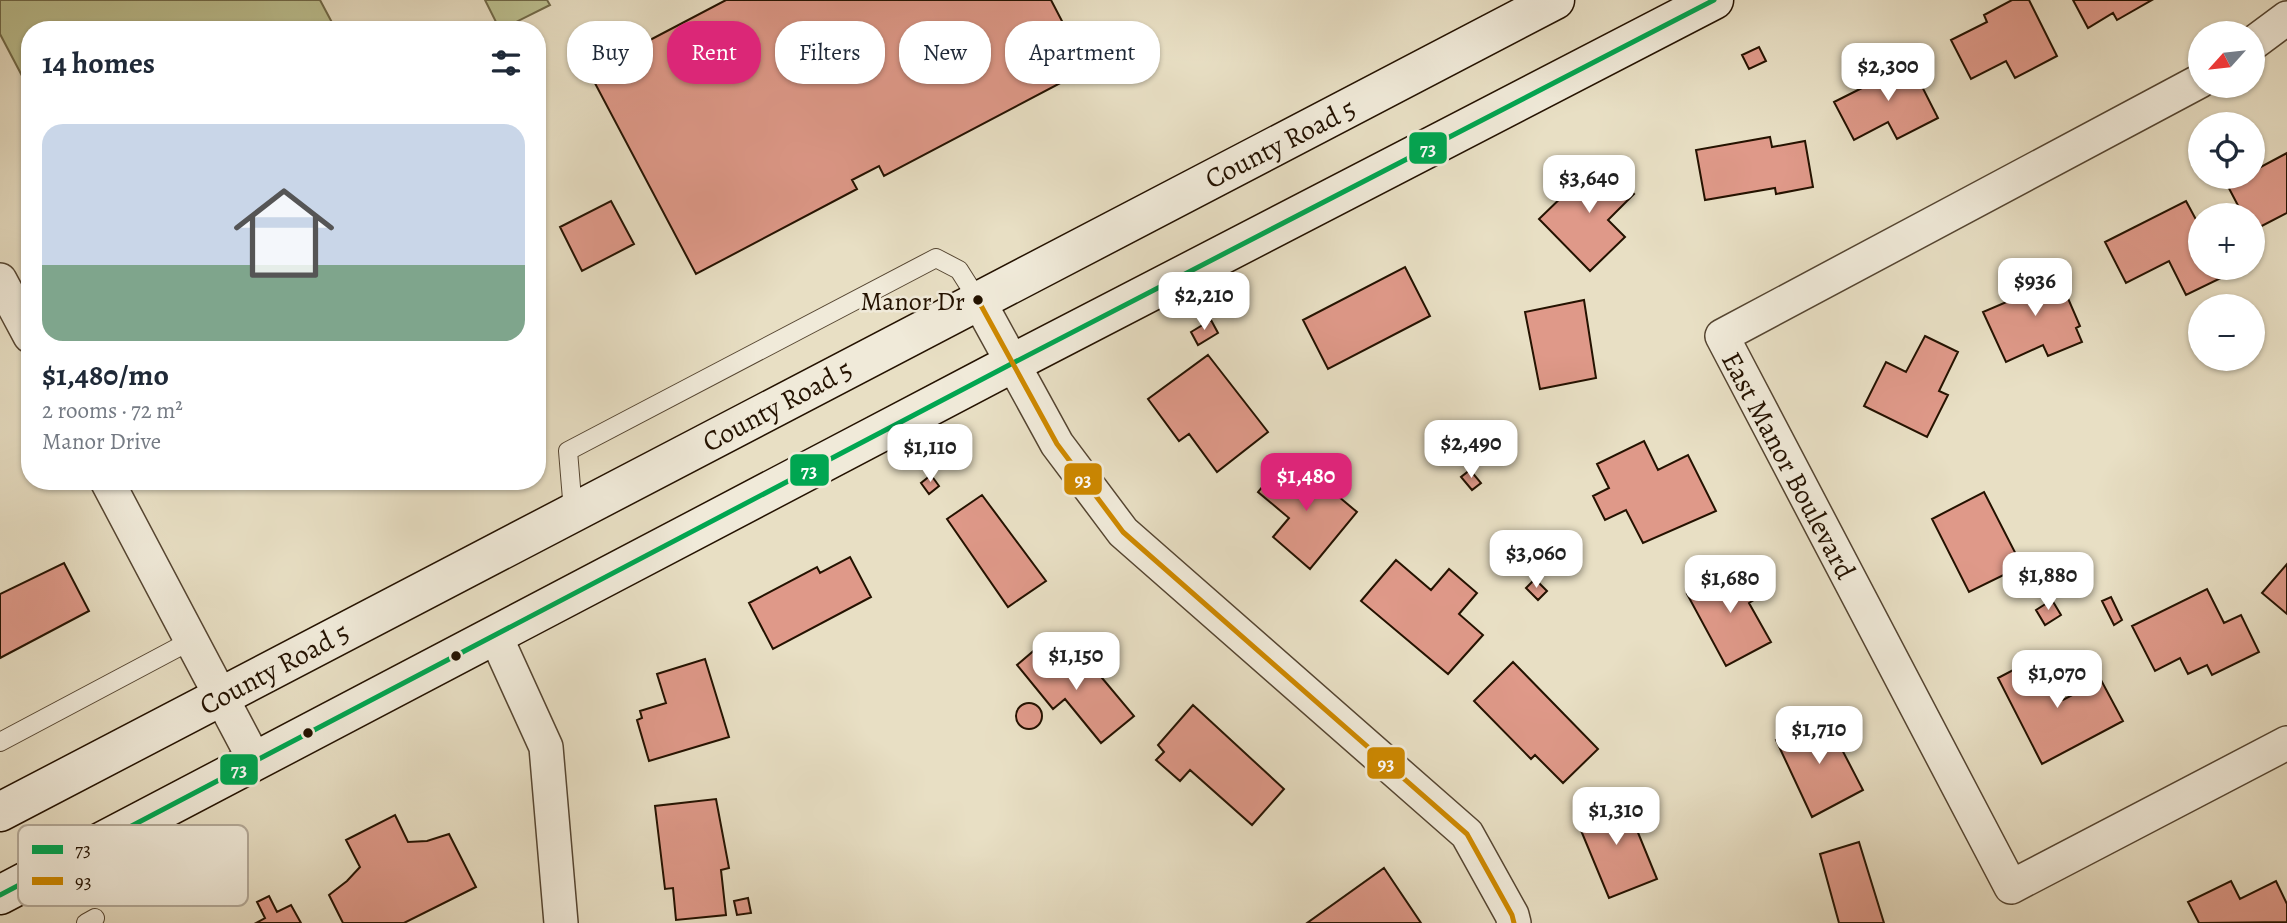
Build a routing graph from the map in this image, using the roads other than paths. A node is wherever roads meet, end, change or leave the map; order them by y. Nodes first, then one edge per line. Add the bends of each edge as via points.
1 (1555, 0) edge
2 (1714, 0) edge
3 (2287, 18) edge
4 (2265, 34) edge
5 (2188, 87) edge
6 (0, 280) edge
7 (978, 300) junction
8 (21, 319) edge
9 (1013, 363) junction
10 (112, 490) edge
11 (573, 511) junction
12 (495, 635) junction
13 (192, 640) junction
14 (221, 695) junction
15 (0, 742) edge
16 (2287, 743) edge
17 (254, 759) junction
18 (0, 812) edge
19 (131, 825) edge
20 (18, 885) edge
21 (0, 895) edge
22 (561, 923) edge
23 (1514, 923) edge

1 - 7 main road, County Road 5
2 - 9 main road
3 - 4 street
5 - 16 street, East Manor Boulevard via 1722,336 2011,887
6 - 8 street
7 - 9 street
7 - 11 main road, County Road 5
7 - 11 lane via 958,270 936,258 568,451
9 - 12 main road
9 - 23 street via 1057,444 1123,532 1467,834
10 - 13 street
11 - 14 main road, County Road 5
12 - 17 main road
12 - 22 street via 546,747
13 - 14 street
13 - 15 lane
14 - 17 street
14 - 18 main road, County Road 5
17 - 19 main road
20 - 21 main road

